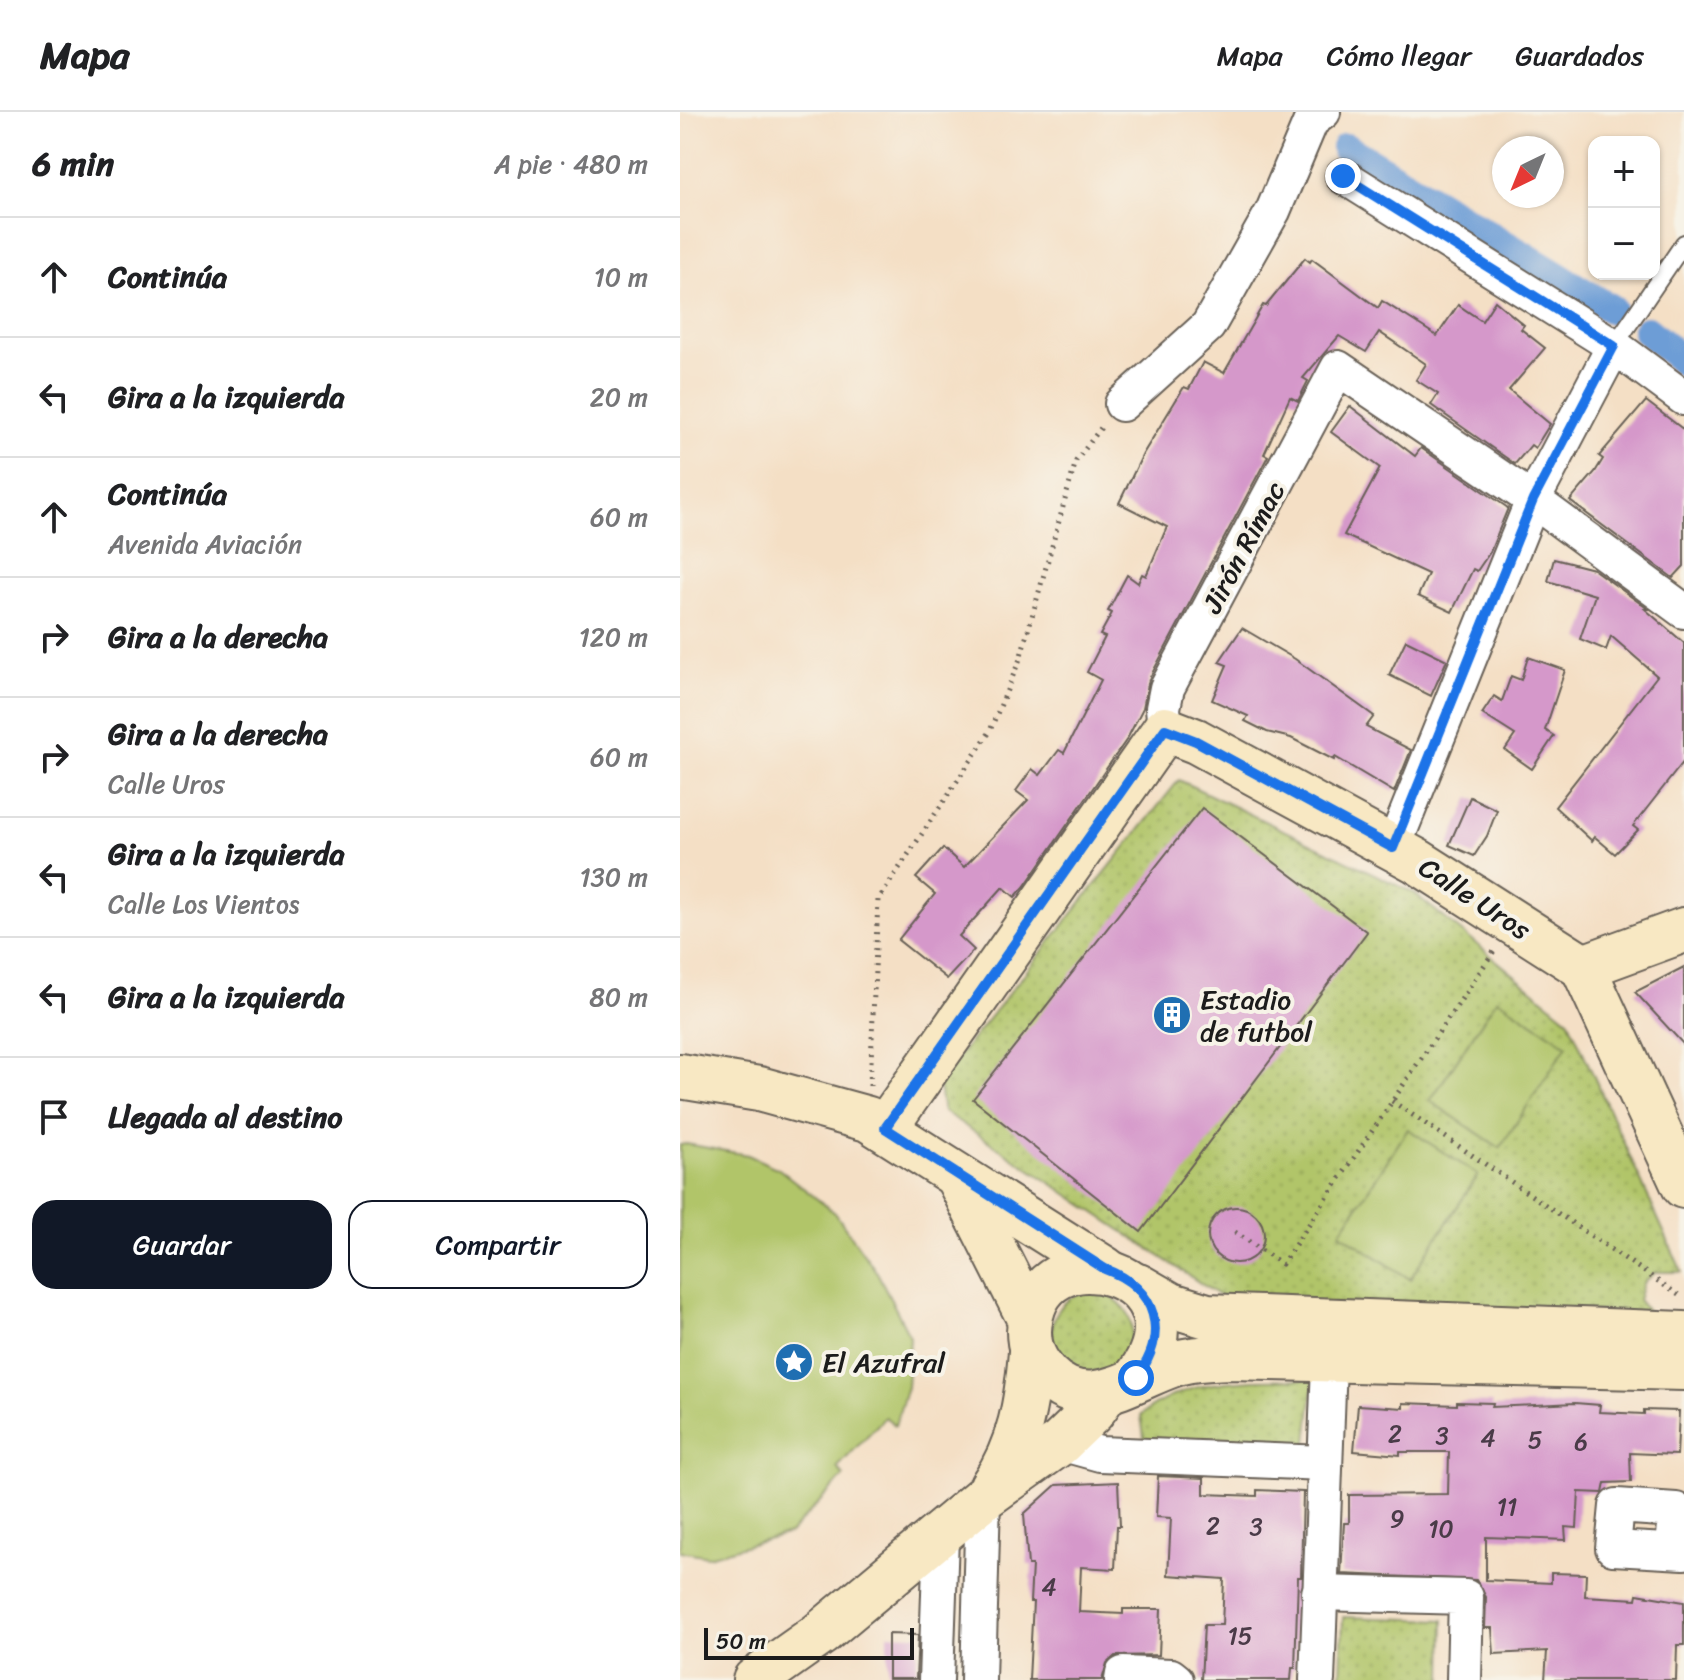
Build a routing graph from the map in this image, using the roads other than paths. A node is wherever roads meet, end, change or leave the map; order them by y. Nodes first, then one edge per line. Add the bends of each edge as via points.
1 (1323, 112) edge
2 (1343, 176) dead end
3 (1684, 243) edge
4 (1614, 346) junction
5 (1684, 398) edge
6 (1122, 404) road end
7 (1533, 500) junction
8 (1684, 611) edge
9 (1180, 735) junction
10 (1393, 848) junction
11 (1682, 932) edge
12 (1583, 967) junction
13 (680, 1076) edge
14 (877, 1124) junction
15 (954, 1171) junction
16 (1684, 1186) edge
17 (1122, 1278) junction
18 (1684, 1334) edge
19 (1031, 1336) junction
20 (1330, 1339) junction
21 (1684, 1368) edge
22 (1120, 1386) junction
23 (1060, 1443) junction
24 (1325, 1463) junction
25 (983, 1498) junction
26 (941, 1536) junction
27 (1613, 1548) dead end
28 (1679, 1551) edge
29 (1319, 1593) junction
30 (755, 1680) edge
31 (936, 1680) edge
32 (978, 1680) edge
33 (1122, 1680) edge
34 (1176, 1680) edge
35 (1317, 1680) edge
36 (1464, 1680) edge

1 - 6 street via 1311,121 1273,211 1208,326
2 - 4 street
3 - 4 lane
4 - 5 street
4 - 7 street
7 - 8 street
7 - 9 street, Jirón Rímac via 1338,368 1167,688 1163,708
7 - 10 street
9 - 10 street, Calle Uros
9 - 14 street
10 - 12 street, Calle Uros
11 - 12 street
12 - 16 street
13 - 14 street via 759,1089
14 - 15 street
15 - 17 street
15 - 19 street
17 - 19 street via 1085,1269 1058,1279 1037,1301
17 - 20 street via 1171,1305 1207,1316
17 - 22 street via 1149,1303 1155,1342 1149,1362
18 - 20 street
19 - 22 street via 1054,1381 1069,1390
19 - 25 street via 1021,1425 1010,1461
20 - 21 street
20 - 22 street via 1184,1361
20 - 24 street
22 - 23 street
23 - 24 street via 1100,1454
23 - 25 street
24 - 29 street
25 - 26 street
25 - 32 street
26 - 30 street
26 - 31 street
27 - 28 street
29 - 35 street
29 - 36 street via 1466,1597
33 - 34 street via 1123,1674

